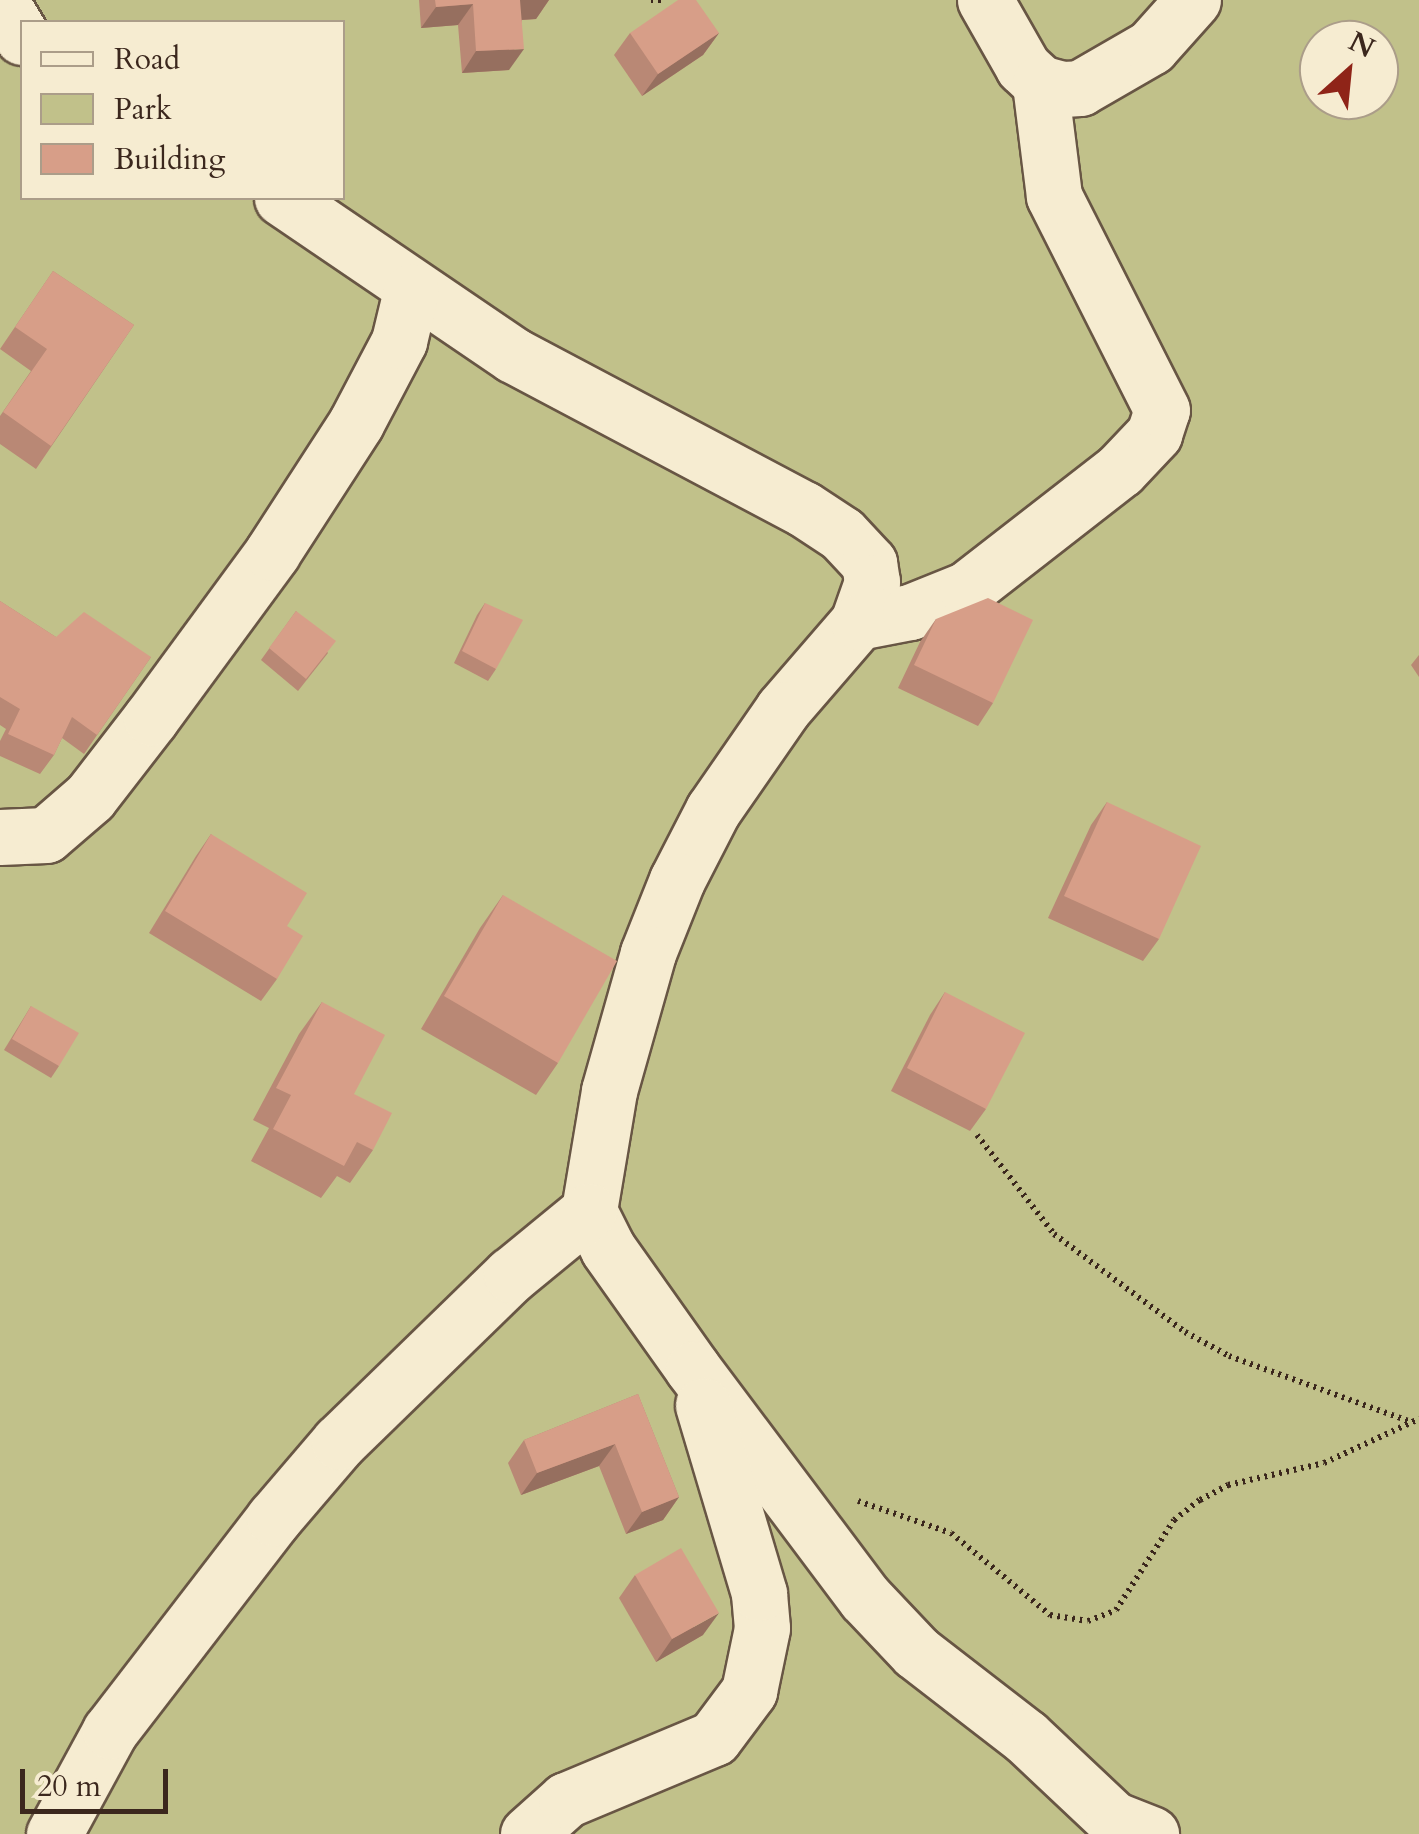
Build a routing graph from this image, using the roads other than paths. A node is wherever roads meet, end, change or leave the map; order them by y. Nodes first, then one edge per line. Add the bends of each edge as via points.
1 (0, 0) edge
2 (984, 0) edge
3 (1194, 0) edge
4 (20, 34) edge
5 (1040, 83) junction
6 (285, 200) edge
7 (411, 291) junction
8 (858, 622) junction
9 (0, 838) edge
10 (590, 1211) junction
11 (692, 1369) junction
12 (54, 1834) edge
13 (528, 1834) edge
14 (1151, 1834) edge

1 - 4 street
2 - 5 street via 1010,49
3 - 5 street via 1151,47 1080,88
5 - 8 street via 1054,196 1162,410 1154,434 1120,470 967,590 938,604
6 - 7 street
7 - 8 street via 513,355 842,534 869,563 872,582
7 - 9 street via 399,340 356,422 272,554 152,718 90,797 46,835
8 - 10 street via 783,710 714,810 676,880 609,1091
10 - 11 street via 608,1249
10 - 12 street via 511,1276 368,1414 274,1518 110,1731
11 - 13 street via 759,1593 762,1628 753,1679 730,1724 714,1738 566,1800
11 - 14 street via 805,1526 916,1652 1026,1737 1113,1819

